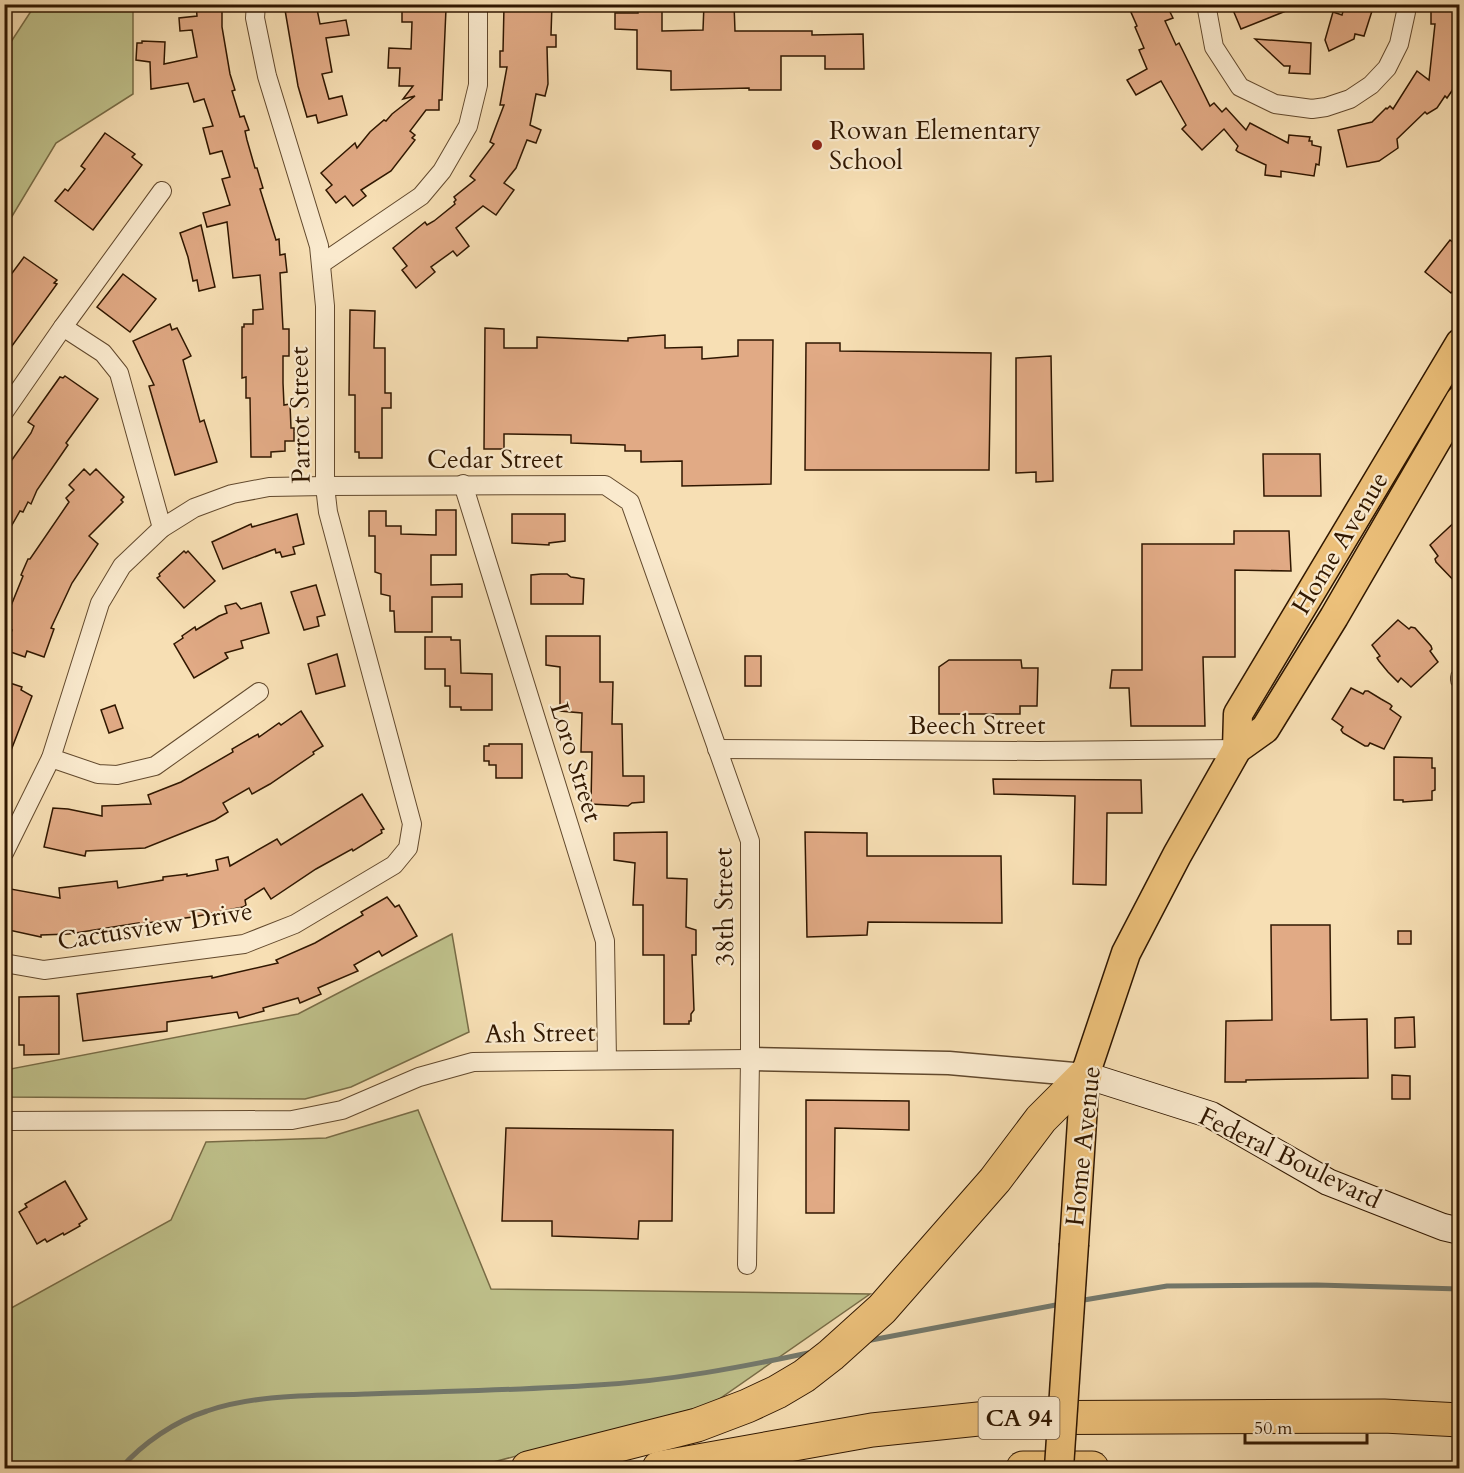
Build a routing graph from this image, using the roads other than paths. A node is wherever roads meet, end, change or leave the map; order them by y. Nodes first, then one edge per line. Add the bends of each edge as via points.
1 (256, 4) edge
2 (478, 4) edge
3 (1206, 4) edge
4 (1406, 4) edge
5 (162, 191) dead end
6 (321, 264) junction
7 (63, 327) junction
8 (1460, 343) edge
9 (1460, 400) edge
10 (4, 412) edge
11 (464, 484) junction
12 (325, 486) junction
13 (162, 528) junction
14 (640, 531) joint
15 (259, 692) dead end
16 (717, 749) junction
17 (1237, 749) junction
18 (51, 758) junction
19 (412, 824) joint
20 (4, 853) edge
21 (4, 963) edge
22 (750, 1059) junction
23 (607, 1060) junction
24 (1085, 1076) junction
25 (4, 1121) edge
26 (1460, 1231) edge
27 (747, 1265) dead end
28 (1460, 1403) edge
29 (1384, 1416) junction
30 (1460, 1420) edge
31 (528, 1468) edge
32 (659, 1468) edge
33 (1023, 1468) edge
34 (1059, 1468) edge
35 (1092, 1468) edge

1 - 6 street, Parrot Street via 255,18 267,76 320,246
2 - 6 street via 478,86 468,126 442,171 420,196
3 - 4 street via 1214,47 1240,87 1275,104 1312,109 1350,99 1387,68 1399,44
5 - 7 street
6 - 12 street, Parrot Street via 325,306
7 - 10 street
7 - 13 street via 103,353 119,374
8 - 17 main road, Home Avenue via 1238,714
9 - 17 main road, Home Avenue via 1265,729
11 - 12 street, Cedar Street
11 - 14 street, Cedar Street via 605,485 630,502
11 - 23 street, Loro Street via 604,941
12 - 13 street, Cedar Street via 269,487 232,494 194,508
12 - 19 street, Parrot Street via 328,512
13 - 18 street, Cedar Street via 122,566 100,603
14 - 16 street, 38th Street
15 - 18 street via 155,766 117,775 98,774
16 - 17 street, Beech Street
16 - 22 street, 38th Street via 750,841
17 - 24 main road, Home Avenue via 1126,953
18 - 20 street, Cedar Street
19 - 21 street, Cactusview Drive via 408,848 394,865 295,924 244,944 44,970
22 - 23 street, Ash Street
22 - 24 street, Ash Street via 949,1063
22 - 27 street, 38th Street
23 - 25 street, Ash Street via 473,1062 419,1077 342,1110 292,1120
24 - 26 main road, Federal Boulevard via 1210,1115 1328,1182
24 - 31 highway via 1041,1119 995,1180 882,1309 804,1376 747,1406 697,1425
24 - 34 main road, Home Avenue, bridge
28 - 29 highway
29 - 30 highway, CA 94
29 - 32 highway, CA 94 via 988,1418 872,1430
33 - 35 highway, CA 94

